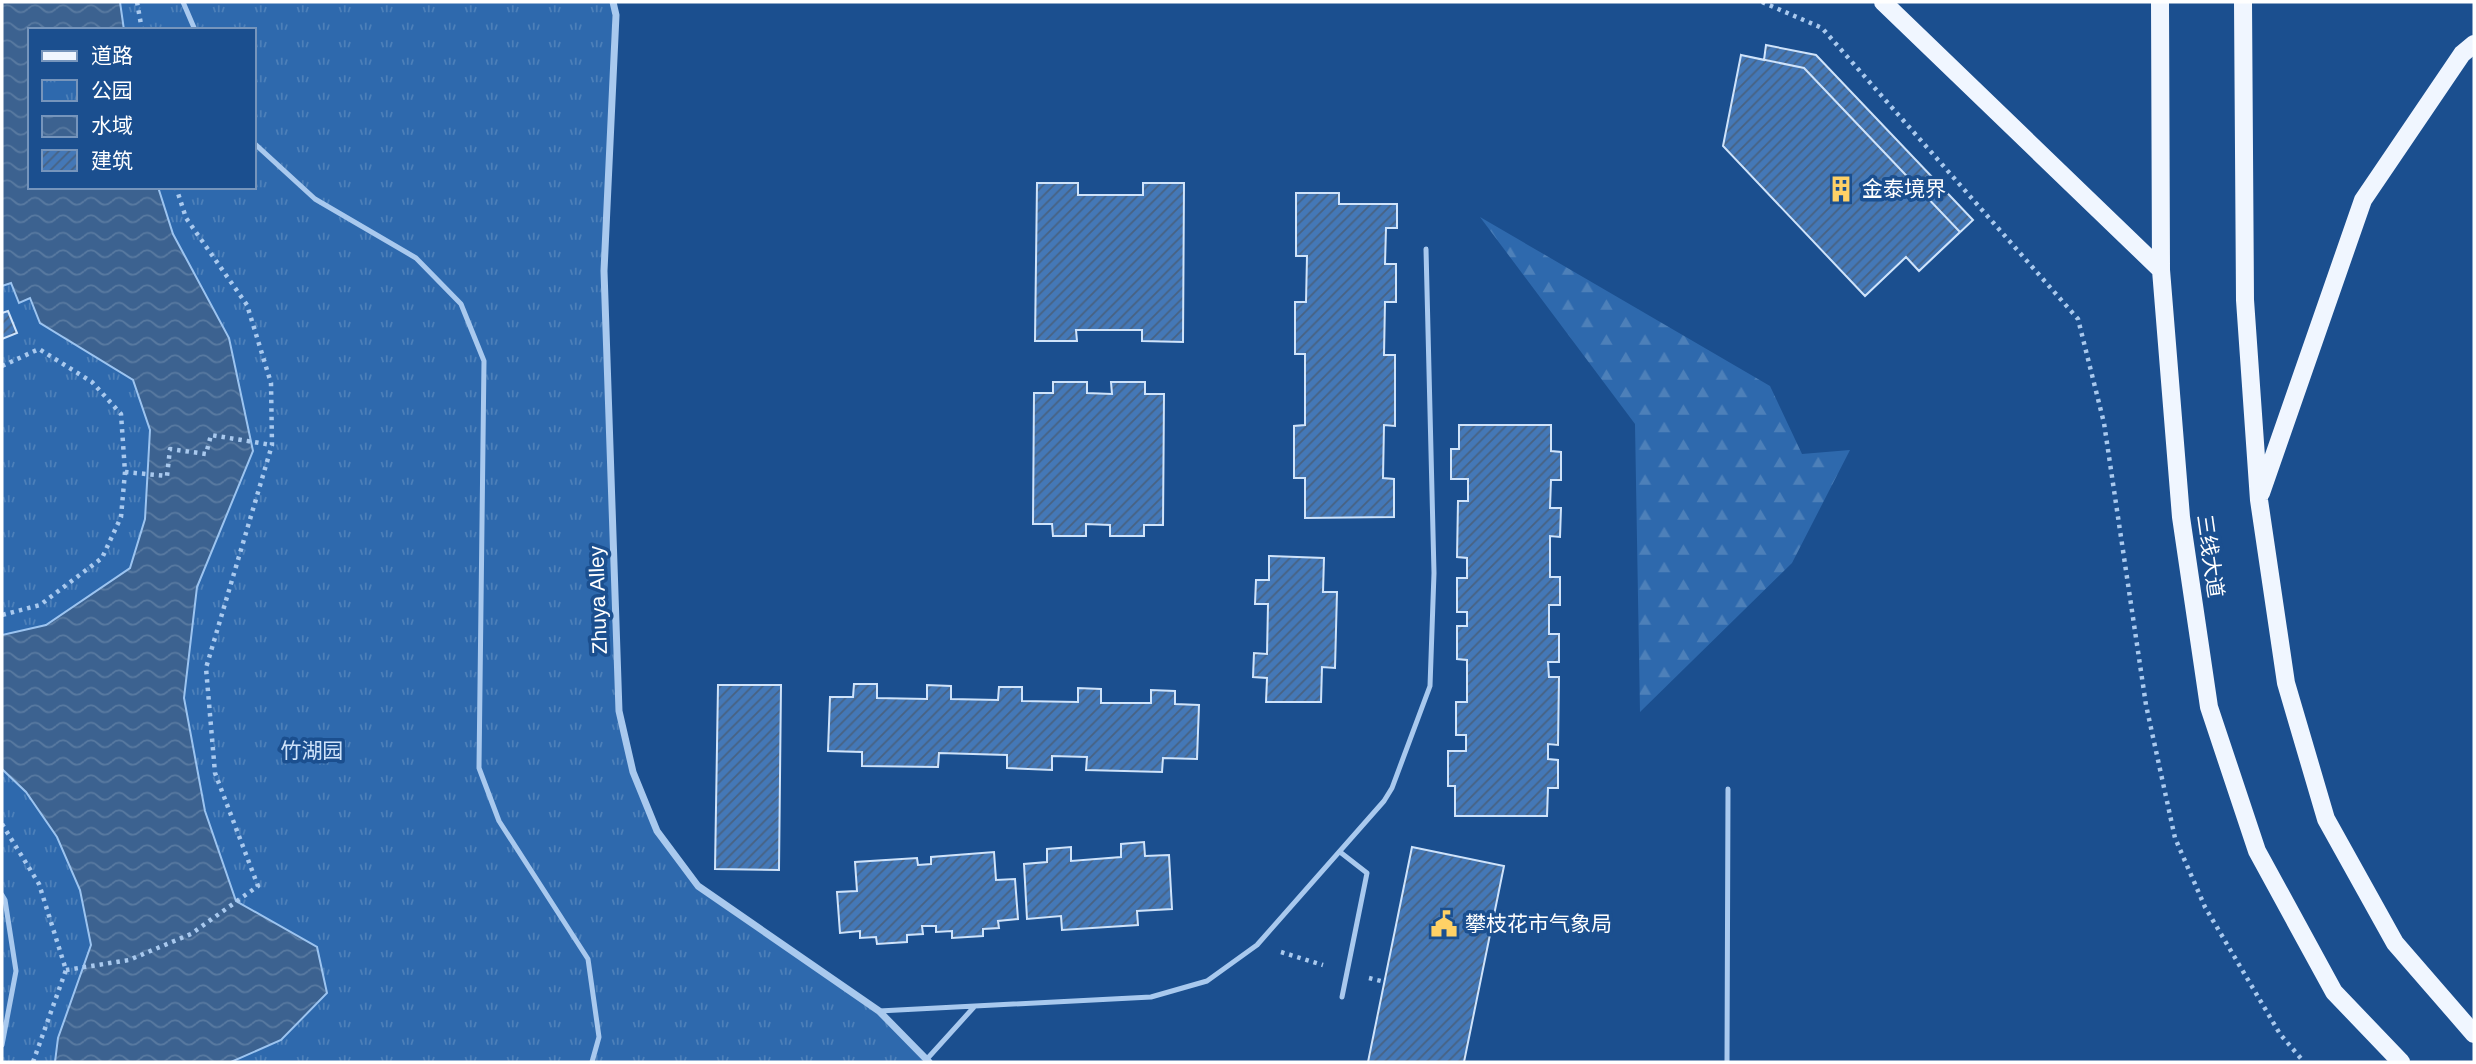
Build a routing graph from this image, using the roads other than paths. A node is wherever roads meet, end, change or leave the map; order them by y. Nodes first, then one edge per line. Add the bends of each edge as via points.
1 (184, 2) edge
2 (613, 2) edge
3 (1883, 2) edge
4 (2160, 2) edge
5 (2243, 2) edge
6 (194, 28) edge
7 (2474, 44) edge
8 (256, 145) edge
9 (1426, 249) dead end
10 (2161, 270) junction
11 (2259, 500) junction
12 (1728, 789) dead end
13 (1340, 852) junction
14 (2, 895) edge
15 (1342, 997) dead end
16 (975, 1007) junction
17 (879, 1012) junction
18 (2474, 1034) edge
19 (2, 1045) edge
20 (928, 1061) edge
21 (592, 1062) edge
22 (1727, 1062) edge
23 (2401, 1062) edge

1 - 6 lane
2 - 17 street, Zhuya Alley via 604,285 619,710 633,772 657,831 698,886
3 - 10 main road
4 - 10 main road, 三线大道
5 - 11 main road via 2245,300
7 - 11 main road via 2462,54 2363,200
8 - 21 lane via 315,199 416,258 461,304 484,361 479,768 499,821 588,959 599,1037
9 - 13 lane via 1434,573 1430,687 1392,788
10 - 23 main road, 三线大道 via 2181,517 2209,707 2257,851 2334,992
11 - 18 main road via 2286,683 2326,819 2395,943
12 - 22 lane
13 - 15 lane via 1367,873
13 - 16 lane via 1257,946 1207,981 1151,997
14 - 19 lane via 16,971
16 - 17 lane
16 - 20 lane
17 - 20 street, Zhuya Alley

